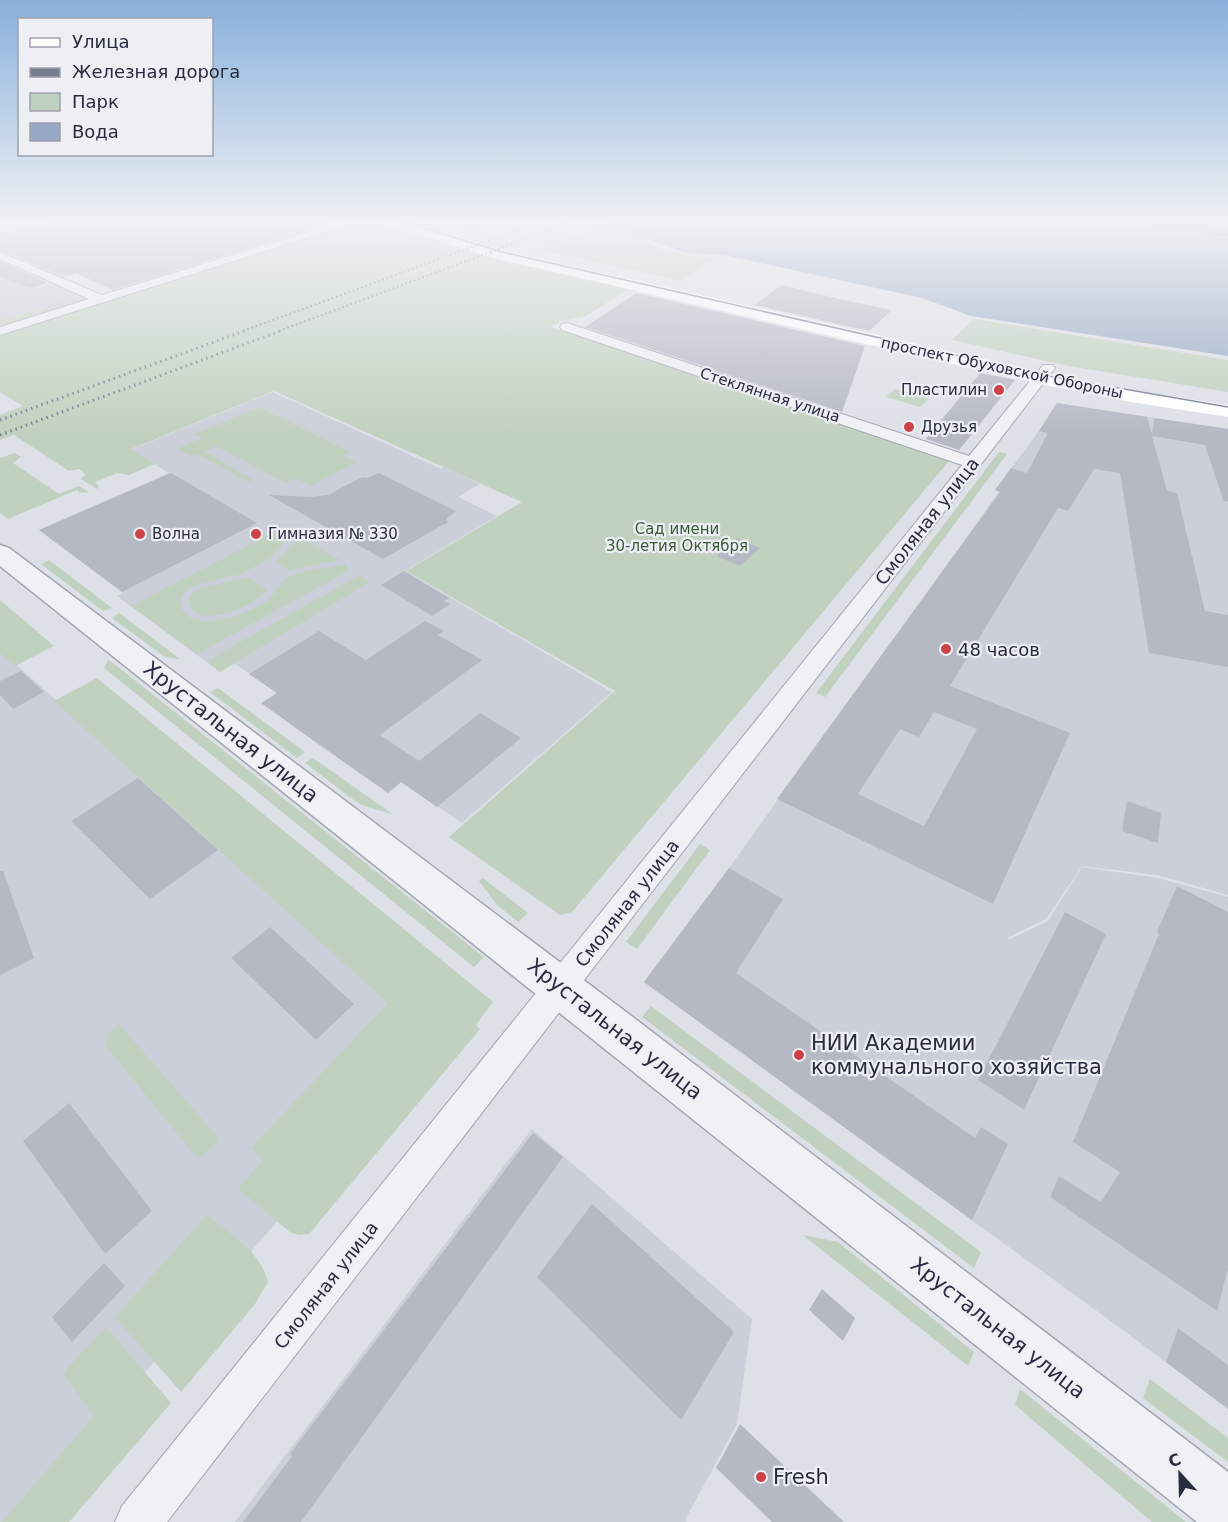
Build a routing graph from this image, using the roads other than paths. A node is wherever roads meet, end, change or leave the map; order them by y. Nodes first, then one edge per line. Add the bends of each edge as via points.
1 (86, 293) edge
2 (124, 293) edge
3 (677, 293) edge
4 (706, 293) edge
5 (102, 300) junction
6 (567, 327) dead end
7 (0, 331) edge
8 (1044, 373) junction
9 (1228, 399) edge
10 (1228, 411) edge
11 (973, 463) junction
12 (0, 553) edge
13 (561, 987) junction
14 (1228, 1509) edge
15 (138, 1522) edge

1 - 5 street
2 - 5 street
3 - 8 main road, проспект Обуховской Обороны
4 - 8 main road, проспект Обуховской Обороны
5 - 7 street
6 - 11 street, Стеклянная улица
8 - 9 main road, проспект Обуховской Обороны
8 - 10 main road, проспект Обуховской Обороны via 1131,396
8 - 11 street, Смоляная улица
11 - 13 street, Смоляная улица
12 - 13 street, Хрустальная улица
13 - 14 street, Хрустальная улица
13 - 15 street, Смоляная улица

